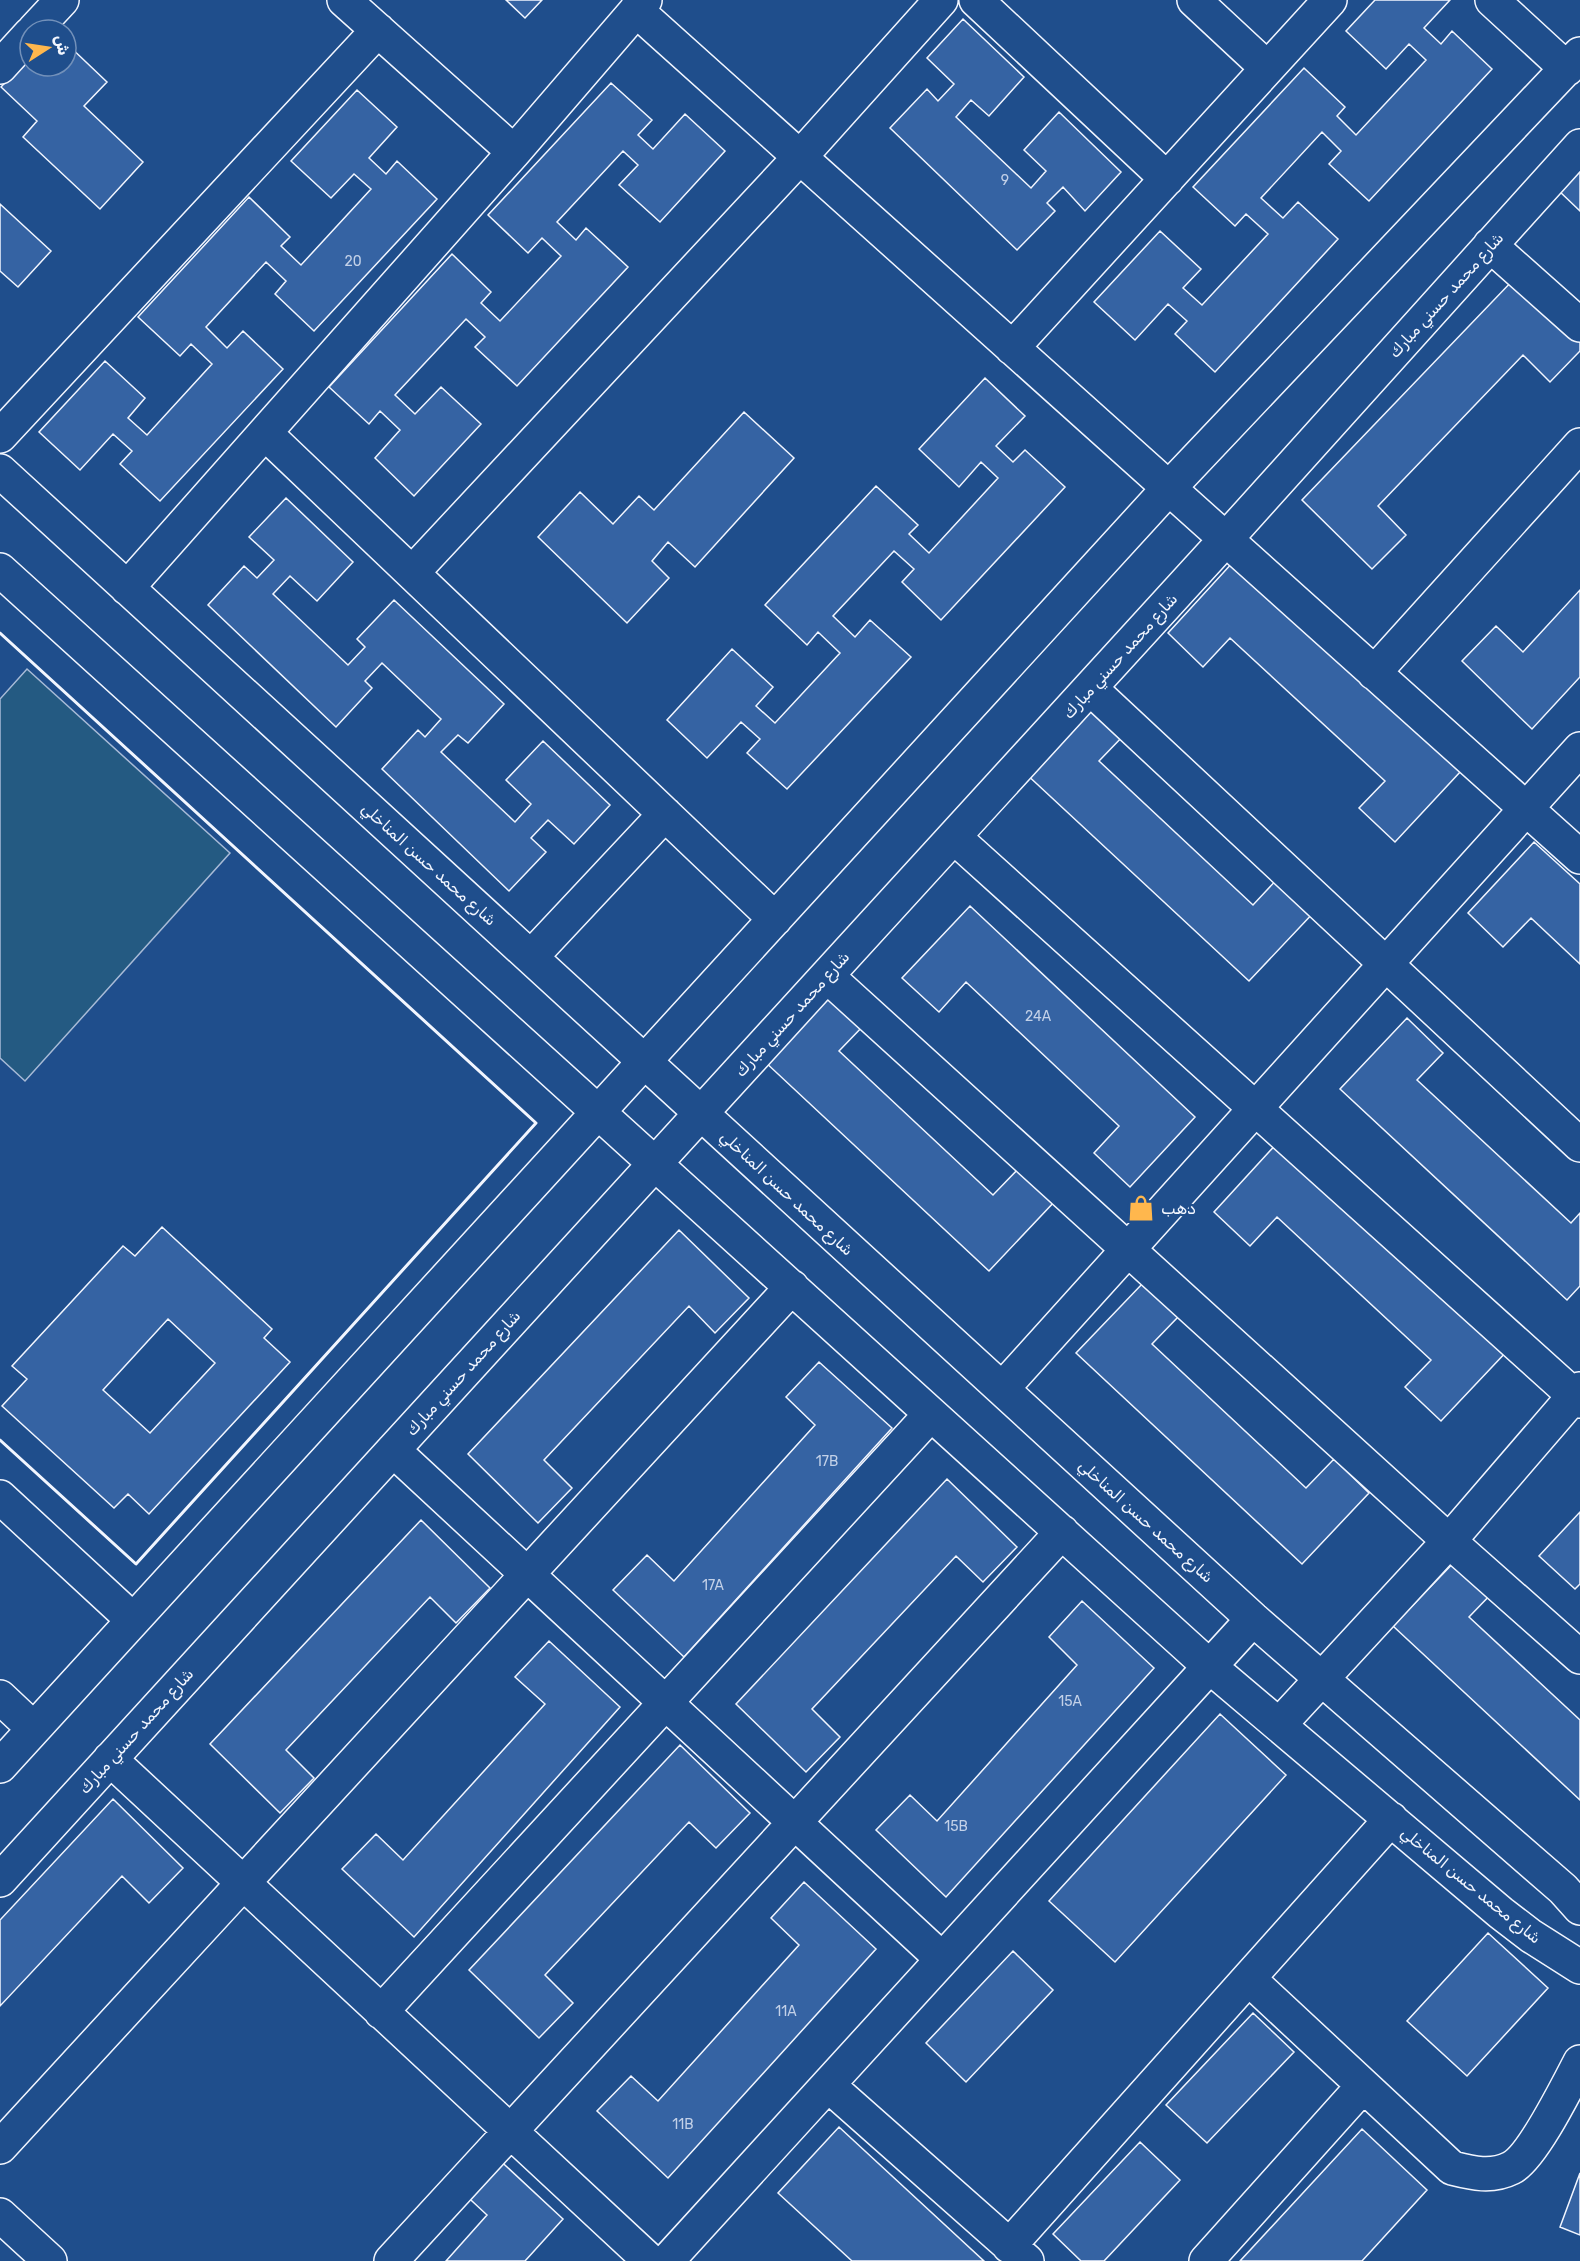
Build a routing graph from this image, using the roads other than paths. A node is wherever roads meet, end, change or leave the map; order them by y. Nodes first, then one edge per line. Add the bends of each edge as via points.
1 (62, 0) edge
2 (344, 0) edge
3 (941, 0) edge
4 (976, 0) edge
5 (1194, 0) edge
6 (1330, 0) edge
7 (1492, 0) edge
8 (641, 5) edge
9 (45, 18) edge
10 (378, 30) junction
11 (18, 47) edge
12 (1573, 61) edge
13 (0, 67) edge
14 (1267, 68) junction
15 (1580, 146) edge
16 (514, 152) junction
17 (800, 157) junction
18 (1167, 178) junction
19 (1490, 245) junction
20 (1580, 325) edge
21 (1012, 348) junction
22 (265, 433) junction
23 (0, 436) edge
24 (1580, 445) edge
25 (0, 471) edge
26 (1168, 489) junction
27 (1225, 540) junction
28 (0, 570) edge
29 (412, 573) junction
30 (127, 588) junction
31 (1374, 673) junction
32 (1090, 688) junction
33 (1580, 749) edge
34 (1526, 809) junction
35 (665, 814) junction
36 (954, 837) junction
37 (1580, 857) edge
38 (775, 919) junction
39 (531, 957) junction
40 (1385, 964) junction
41 (827, 976) junction
42 (644, 1062) junction
43 (1256, 1108) junction
44 (598, 1112) junction
45 (701, 1113) junction
46 (1580, 1145) edge
47 (655, 1164) junction
48 (1127, 1250) junction
49 (792, 1287) junction
50 (1002, 1389) junction
51 (1578, 1395) edge
52 (931, 1414) junction
53 (393, 1450) junction
54 (0, 1497) edge
55 (1062, 1532) junction
56 (1449, 1541) junction
57 (527, 1575) junction
58 (1252, 1619) junction
59 (133, 1620) junction
60 (1580, 1657) edge
61 (1209, 1666) junction
62 (1321, 1679) junction
63 (0, 1697) edge
64 (665, 1702) junction
65 (1279, 1725) junction
66 (34, 1729) junction
67 (110, 1759) junction
68 (0, 1766) edge
69 (1391, 1820) junction
70 (795, 1822) junction
71 (0, 1880) edge
72 (243, 1883) junction
73 (1580, 1908) edge
74 (942, 1959) junction
75 (1580, 1967) edge
76 (1249, 1979) junction
77 (381, 2012) junction
78 (1580, 2062) edge
79 (828, 2085) junction
80 (1363, 2086) junction
81 (511, 2132) junction
82 (0, 2147) edge
83 (0, 2215) edge
84 (1018, 2253) edge
85 (50, 2261) edge
86 (391, 2261) edge
87 (650, 2261) edge
88 (667, 2261) edge
89 (1206, 2261) edge

1 - 9 street
2 - 10 street
3 - 17 street
4 - 18 street
5 - 14 street
6 - 14 street
7 - 12 street
8 - 16 street
8 - 17 street
10 - 16 street
10 - 23 street
11 - 13 street
12 - 26 street
14 - 18 street
15 - 19 street, شارع محمد حسني مبارك
16 - 22 street
17 - 21 street
17 - 29 street
18 - 21 street
19 - 20 street
19 - 27 street, شارع محمد حسني مبارك
21 - 26 street
22 - 29 street
22 - 30 street
24 - 31 street
25 - 30 street, شارع محمد حسن المناخلي
26 - 27 street
26 - 38 street
27 - 31 street
27 - 32 street, شارع محمد حسني مبارك
28 - 44 street, شارع محمد حسن المناخلي
29 - 35 street
30 - 39 street, شارع محمد حسن المناخلي
31 - 34 street
32 - 36 street, شارع محمد حسني مبارك
32 - 40 street
33 - 34 street
34 - 37 street
34 - 40 street
35 - 38 street
35 - 39 street
36 - 41 street, شارع محمد حسني مبارك
36 - 43 street
38 - 42 street
39 - 42 street, شارع محمد حسن المناخلي
40 - 43 street
40 - 46 street
41 - 45 street, شارع محمد حسني مبارك
41 - 48 street
42 - 44 street
42 - 45 street, شارع محمد حسن المناخلي
43 - 48 street
43 - 51 street
44 - 47 street, شارع محمد حسن المناخلي
44 - 59 street
45 - 47 street, شارع محمد حسني مبارك
45 - 50 street, شارع محمد حسن المناخلي
47 - 49 street, شارع محمد حسن المناخلي
47 - 53 street, شارع محمد حسني مبارك
48 - 50 street
48 - 56 street
49 - 52 street, شارع محمد حسن المناخلي
49 - 57 street
50 - 58 street, شارع محمد حسن المناخلي
51 - 56 street
52 - 55 street, شارع محمد حسن المناخلي
52 - 64 street
53 - 57 street
53 - 67 street, شارع محمد حسني مبارك
54 - 59 street
55 - 61 street, شارع محمد حسن المناخلي
55 - 70 street
56 - 60 street
56 - 62 street
57 - 64 street
57 - 72 street
58 - 61 street
58 - 62 street, شارع محمد حسن المناخلي
59 - 66 street
61 - 65 street, شارع محمد حسن المناخلي
61 - 74 street
62 - 65 street
62 - 73 street, شارع محمد حسن المناخلي
63 - 66 street
64 - 70 street
64 - 77 street
65 - 69 street, شارع محمد حسن المناخلي
66 - 68 street
67 - 71 street, شارع محمد حسني مبارك
67 - 72 street
69 - 75 street, شارع محمد حسن المناخلي via 1501,1913
69 - 76 street
70 - 74 street
70 - 81 street
72 - 77 street
72 - 82 street
74 - 79 street
76 - 80 street
76 - 84 street
77 - 81 street
78 - 80 street via 1538,2139 1513,2168 1482,2175 1452,2168
79 - 84 street
79 - 88 street
80 - 89 street
81 - 86 street
81 - 87 street
83 - 85 street

